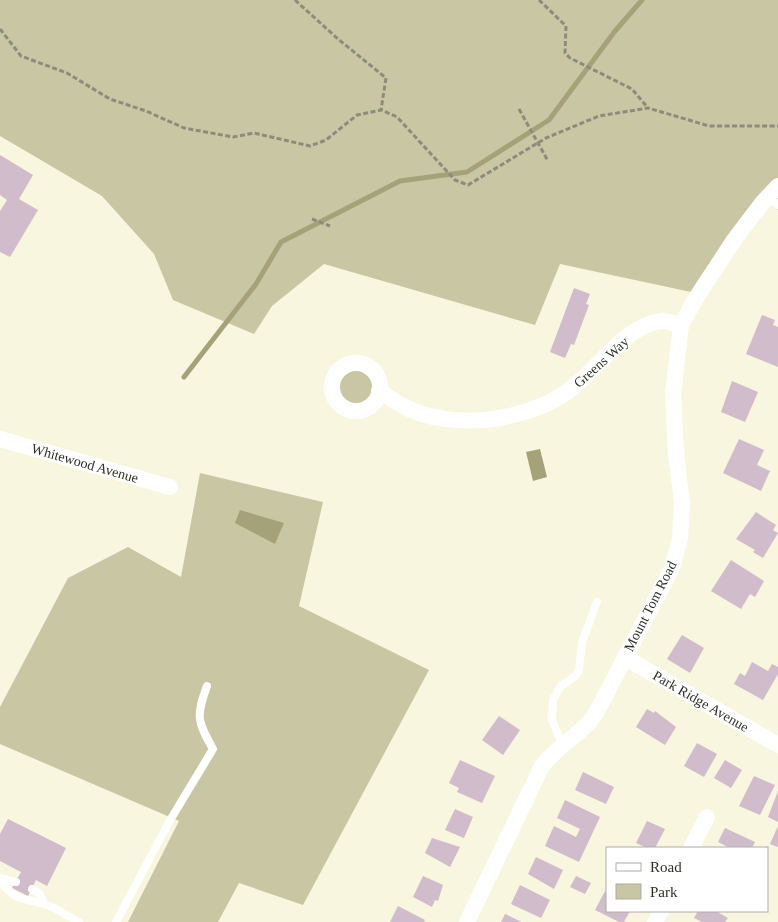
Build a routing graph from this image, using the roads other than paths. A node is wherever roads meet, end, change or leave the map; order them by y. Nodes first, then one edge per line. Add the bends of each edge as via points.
1 (775, 196) edge
2 (681, 325) junction
3 (379, 391) dead end
4 (0, 439) edge
5 (170, 487) dead end
6 (597, 602) dead end
7 (624, 657) junction
8 (207, 686) dead end
9 (778, 745) edge
10 (563, 746) junction
11 (707, 817) dead end
12 (692, 847) edge
13 (0, 880) edge
14 (16, 882) dead end
15 (32, 889) dead end
16 (44, 904) junction
17 (79, 922) edge
18 (116, 922) edge
19 (467, 922) edge

1 - 2 street, Mount Tom Road via 714,270
2 - 3 street, Greens Way via 663,321 645,325 574,387 549,401 500,418 466,421 437,417 406,407
2 - 7 street, Mount Tom Road via 674,394 682,504 680,538 672,568
4 - 5 street, Whitewood Avenue
6 - 10 lane via 582,642 579,671 560,687 553,700 552,720
7 - 9 street, Park Ridge Avenue
7 - 10 street, Mount Tom Road via 595,715 578,735
8 - 18 lane via 198,710 198,720 213,749 169,822
10 - 19 street, Mount Tom Road via 552,753 542,766
11 - 12 street
13 - 14 lane
13 - 16 lane via 9,892 29,902
15 - 16 lane via 40,894
16 - 17 lane

